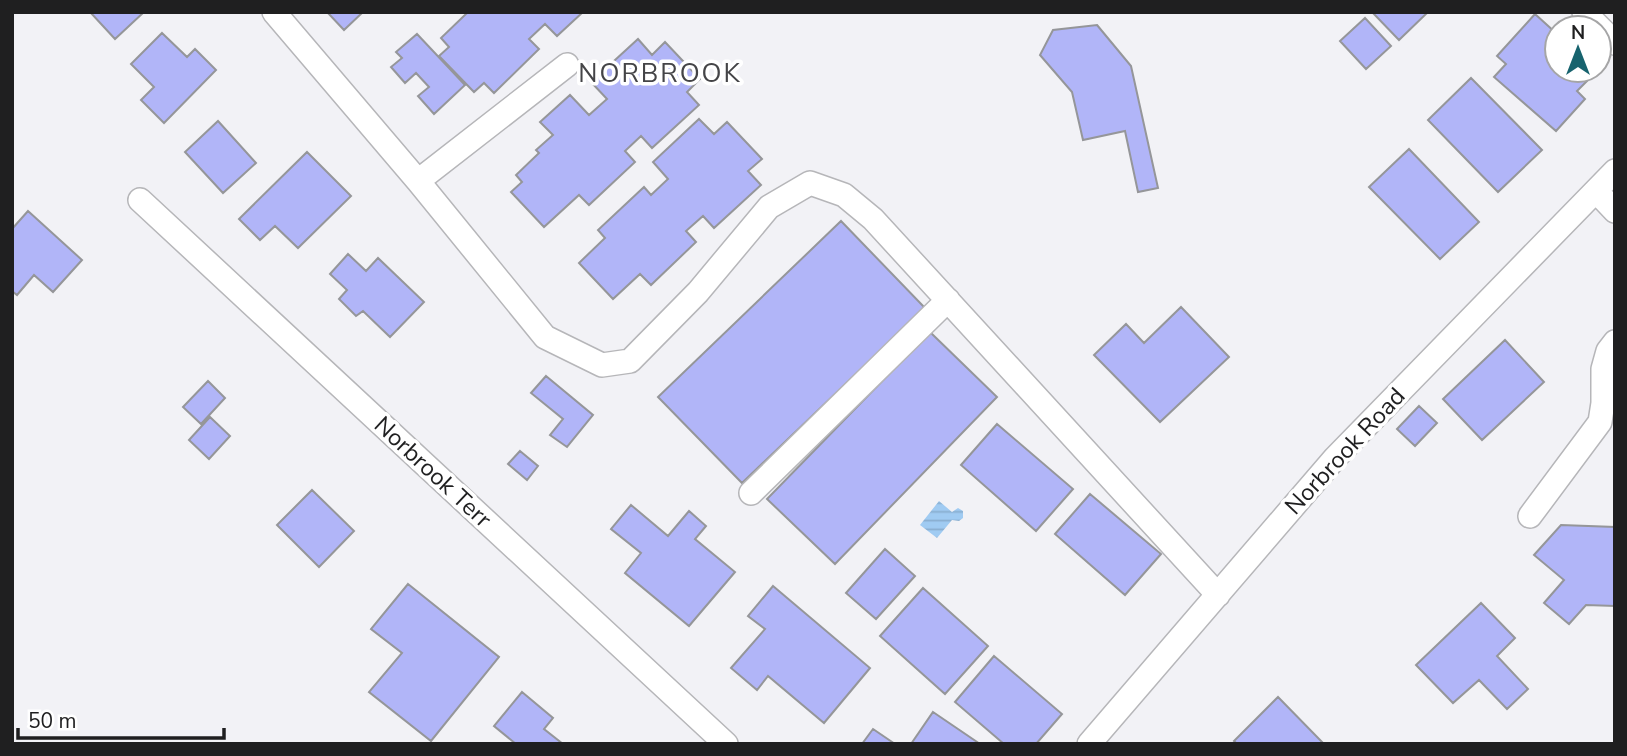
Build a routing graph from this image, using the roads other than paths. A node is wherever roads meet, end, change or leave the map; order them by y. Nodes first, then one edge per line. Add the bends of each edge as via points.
1 (274, 12) edge
2 (1584, 12) edge
3 (1615, 43) edge
4 (567, 65) dead end
5 (1615, 171) edge
6 (418, 181) junction
7 (1596, 191) junction
8 (140, 200) dead end
9 (1615, 211) edge
10 (948, 300) junction
11 (1615, 342) edge
12 (751, 493) dead end
13 (1530, 516) dead end
14 (1218, 595) junction
15 (726, 744) edge
16 (1089, 744) edge

1 - 6 street
2 - 3 street
4 - 6 street
5 - 7 street, Norbrook Road
6 - 10 street via 545,337 602,365 630,361 698,292 769,207 810,183 844,195 873,219
7 - 9 street
7 - 14 street, Norbrook Road via 1335,458
8 - 15 street, Norbrook Terr
10 - 12 street
10 - 14 street
11 - 13 street via 1603,369 1600,422
14 - 16 street, Norbrook Road

